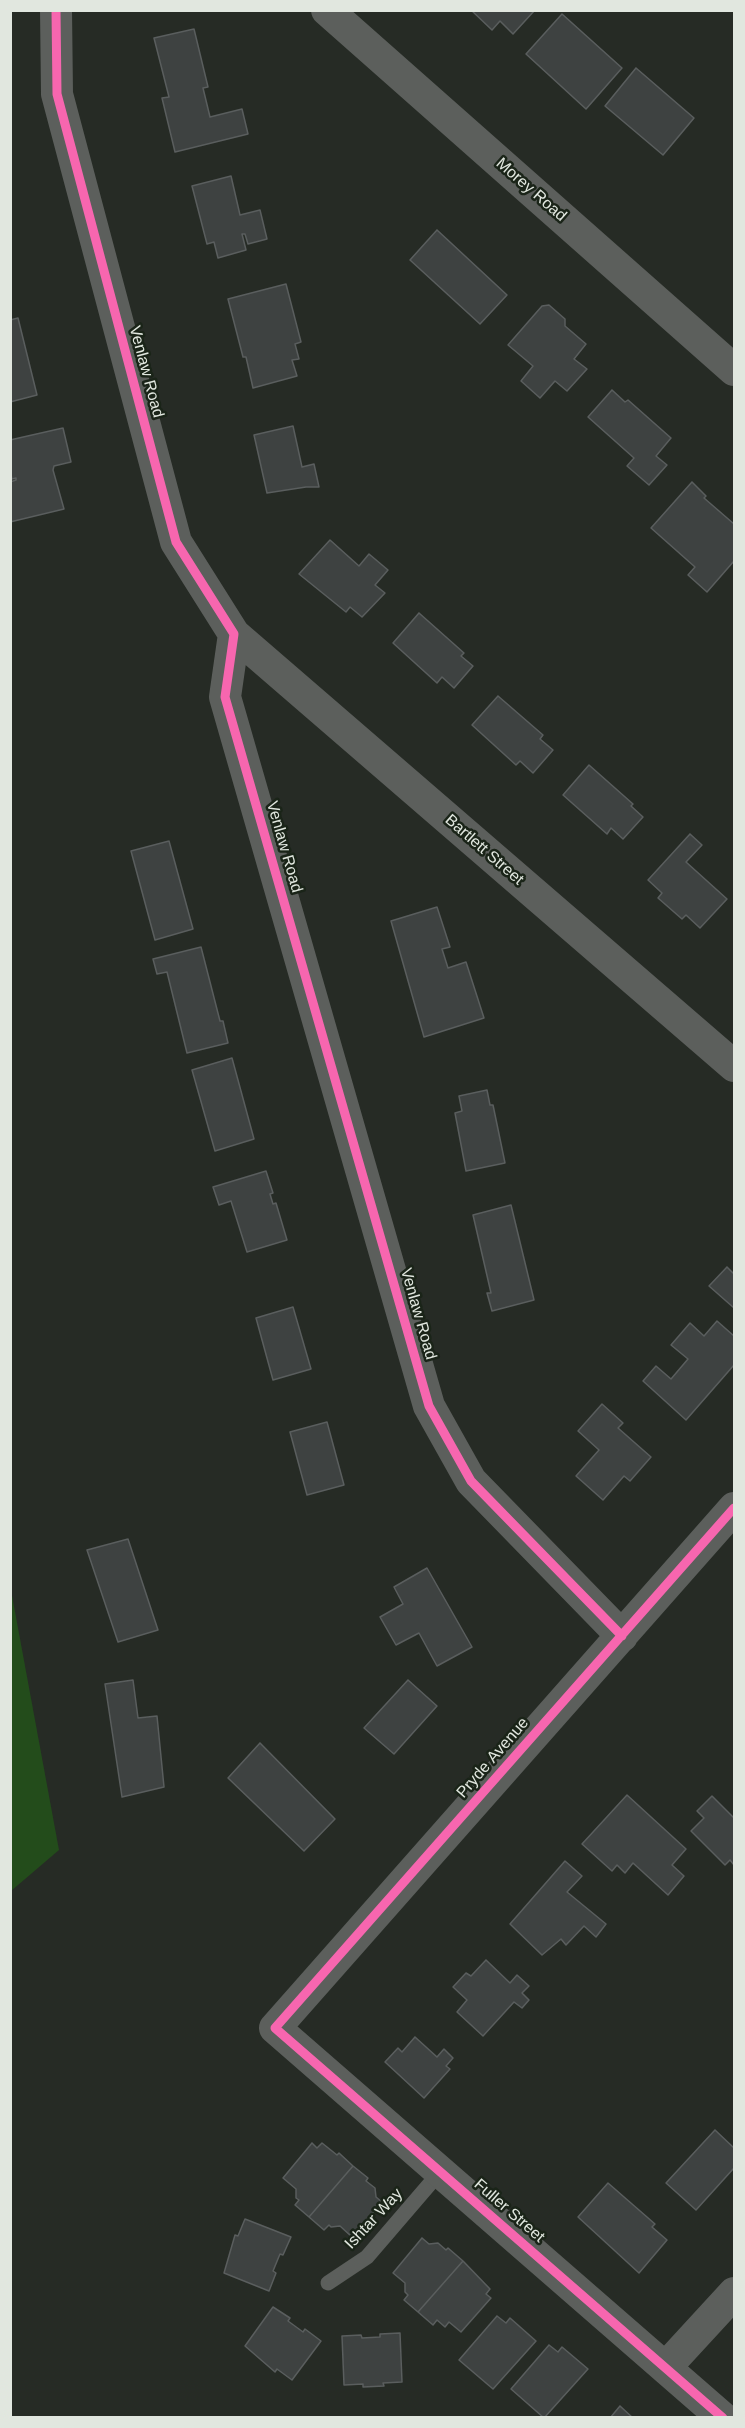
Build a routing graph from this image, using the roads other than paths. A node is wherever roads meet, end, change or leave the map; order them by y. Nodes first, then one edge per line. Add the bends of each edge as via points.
1 (56, 10) edge
2 (327, 10) edge
3 (735, 370) edge
4 (234, 634) junction
5 (735, 1066) edge
6 (735, 1508) edge
7 (621, 1636) junction
8 (275, 2028) joint
9 (440, 2172) junction
10 (328, 2283) dead end
11 (735, 2293) edge
12 (666, 2367) junction
13 (723, 2418) edge

1 - 4 street, Venlaw Road via 57,94 176,542
2 - 3 street, Morey Road
4 - 5 street, Bartlett Street
4 - 7 street, Venlaw Road via 225,697 429,1406 471,1481
6 - 7 street, Pryde Avenue
7 - 8 street, Pryde Avenue
8 - 9 street, Fuller Street
9 - 10 lane, Ishtar Way via 368,2257
9 - 12 street, Fuller Street
11 - 12 street
12 - 13 street, Fuller Street

